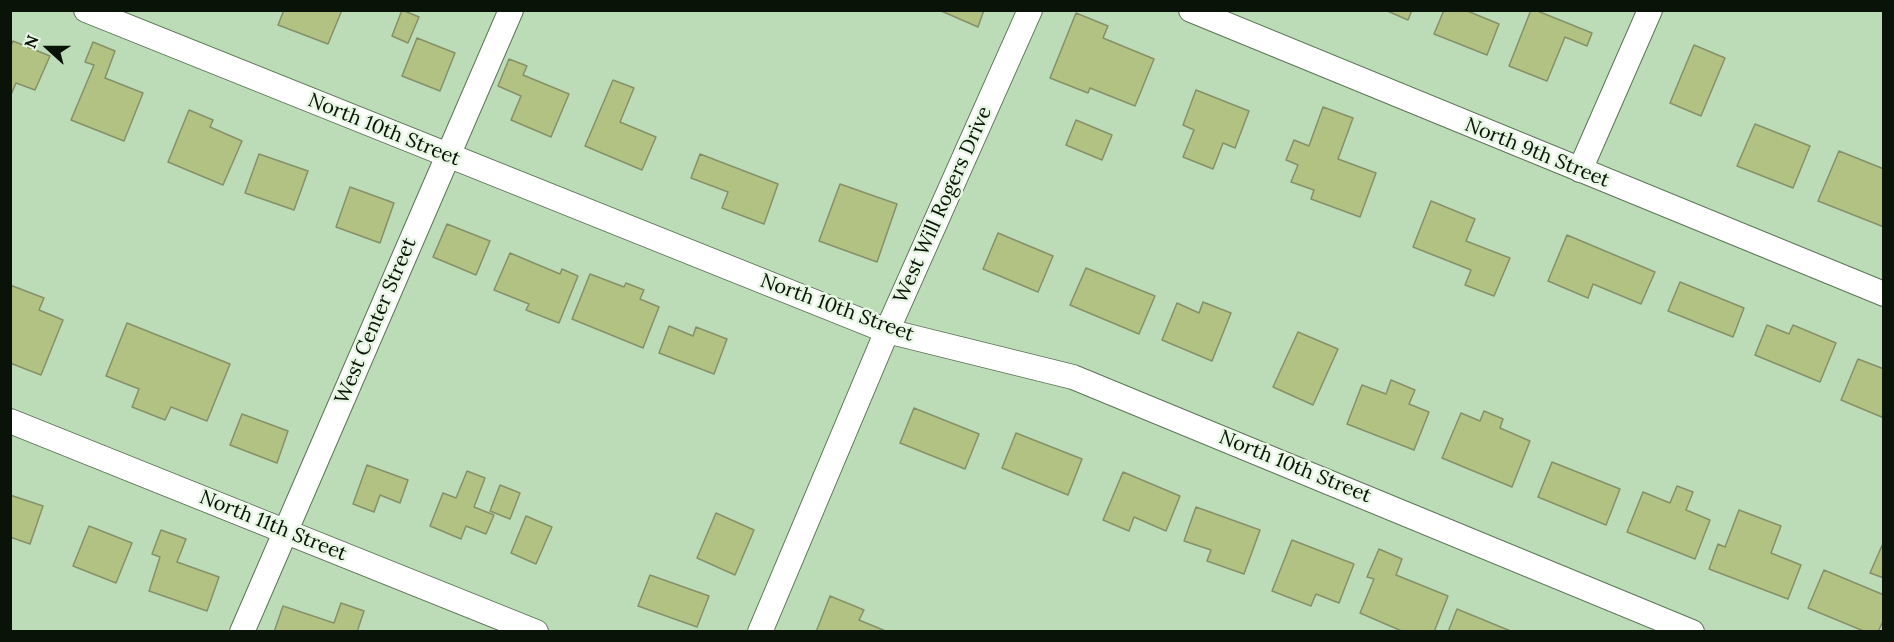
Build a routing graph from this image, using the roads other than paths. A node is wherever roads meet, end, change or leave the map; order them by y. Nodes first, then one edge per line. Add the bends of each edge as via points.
1 (86, 10) edge
2 (511, 10) edge
3 (1030, 10) edge
4 (1191, 10) edge
5 (1650, 10) edge
6 (447, 155) junction
7 (1580, 170) junction
8 (1884, 294) edge
9 (888, 331) junction
10 (10, 422) edge
11 (286, 531) junction
12 (242, 632) edge
13 (536, 632) edge
14 (760, 632) edge
15 (1692, 632) edge

1 - 6 street, North 10th Street
2 - 6 street, West Center Street
3 - 9 street, West Will Rogers Drive
4 - 7 street, North 9th Street
5 - 7 street
6 - 9 street, North 10th Street
6 - 11 street, West Center Street
7 - 8 street, North 9th Street
9 - 14 street, West Will Rogers Drive
9 - 15 street, North 10th Street via 1073,377
10 - 11 street, North 11th Street
11 - 12 street, West Center Street
11 - 13 street, North 11th Street

